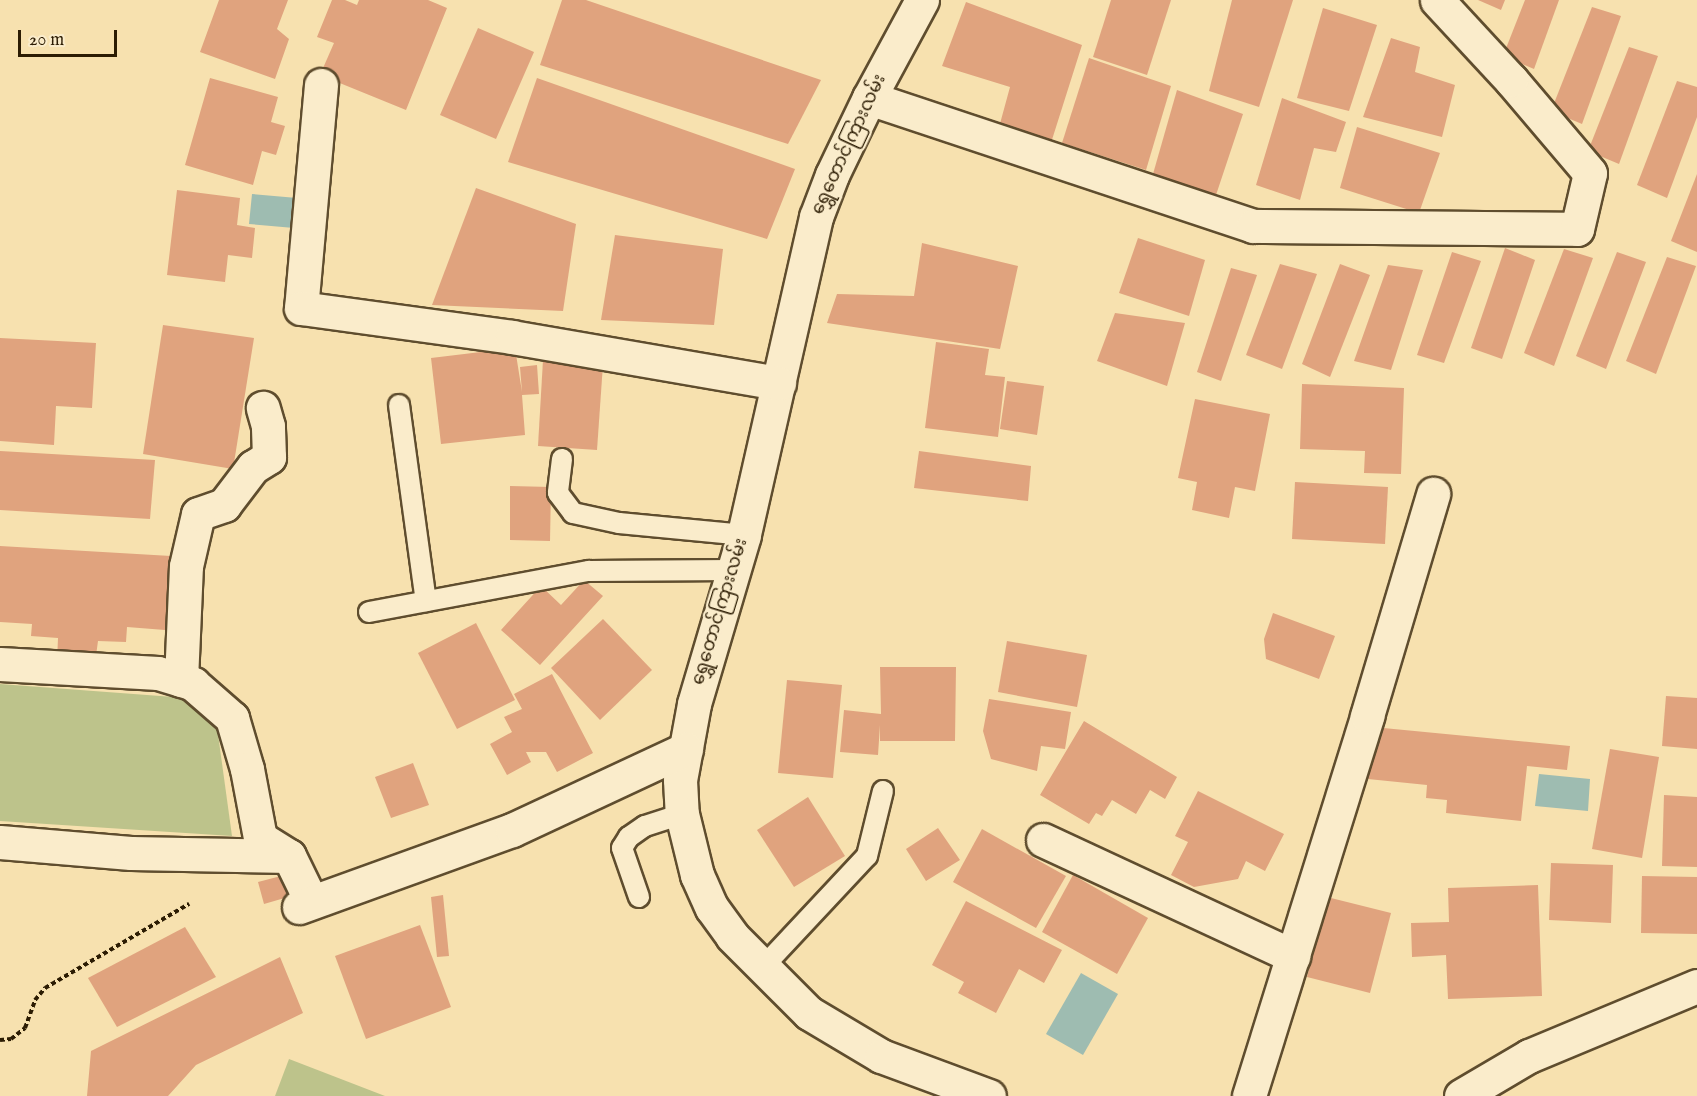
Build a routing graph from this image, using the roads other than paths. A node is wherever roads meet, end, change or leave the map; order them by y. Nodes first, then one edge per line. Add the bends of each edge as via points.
1 (922, 0) edge
2 (1437, 0) edge
3 (321, 85) dead end
4 (869, 98) junction
5 (779, 382) junction
6 (399, 405) dead end
7 (263, 408) dead end
8 (562, 459) dead end
9 (1433, 494) dead end
10 (744, 535) junction
11 (734, 570) junction
12 (426, 601) junction
13 (369, 612) dead end
14 (0, 664) edge
15 (181, 680) junction
16 (686, 749) junction
17 (884, 790) dead end
18 (682, 814) junction
19 (1043, 840) dead end
20 (0, 842) edge
21 (290, 856) junction
22 (639, 897) dead end
23 (1293, 956) junction
24 (763, 968) junction
25 (1694, 993) edge
26 (989, 1096) edge
27 (1249, 1096) edge
28 (1461, 1096) edge

1 - 4 street, ရွှေတောင်ကြားလမ်း
2 - 4 street via 1590,173 1577,229 1253,225
3 - 5 street via 301,308 512,337
4 - 5 street, ရွှေတောင်ကြားလမ်း via 816,217
5 - 10 street, ရွှေတောင်ကြားလမ်း
6 - 12 lane
7 - 15 street via 269,457 253,467 224,505 198,514 186,566
8 - 10 lane via 558,493 573,513 629,524
9 - 23 street
10 - 11 street, ရွှေတောင်ကြားလမ်း
11 - 12 lane via 589,571
11 - 16 street, ရွှေတောင်ကြားလမ်း via 694,704
12 - 13 lane
14 - 15 street via 158,673
15 - 21 street via 193,684 232,718 248,769 260,838
16 - 18 street, ရွှေတောင်ကြားလမ်း via 680,780
16 - 21 street via 512,830 305,904
17 - 24 lane via 867,856
18 - 22 lane via 645,826 621,848
18 - 24 street, ရွှေတောင်ကြားလမ်း via 697,875 712,908
19 - 23 street
20 - 21 street via 131,854
23 - 27 street
24 - 26 street, ရွှေတောင်ကြားလမ်း via 809,1013 881,1056
25 - 28 street via 1529,1056

